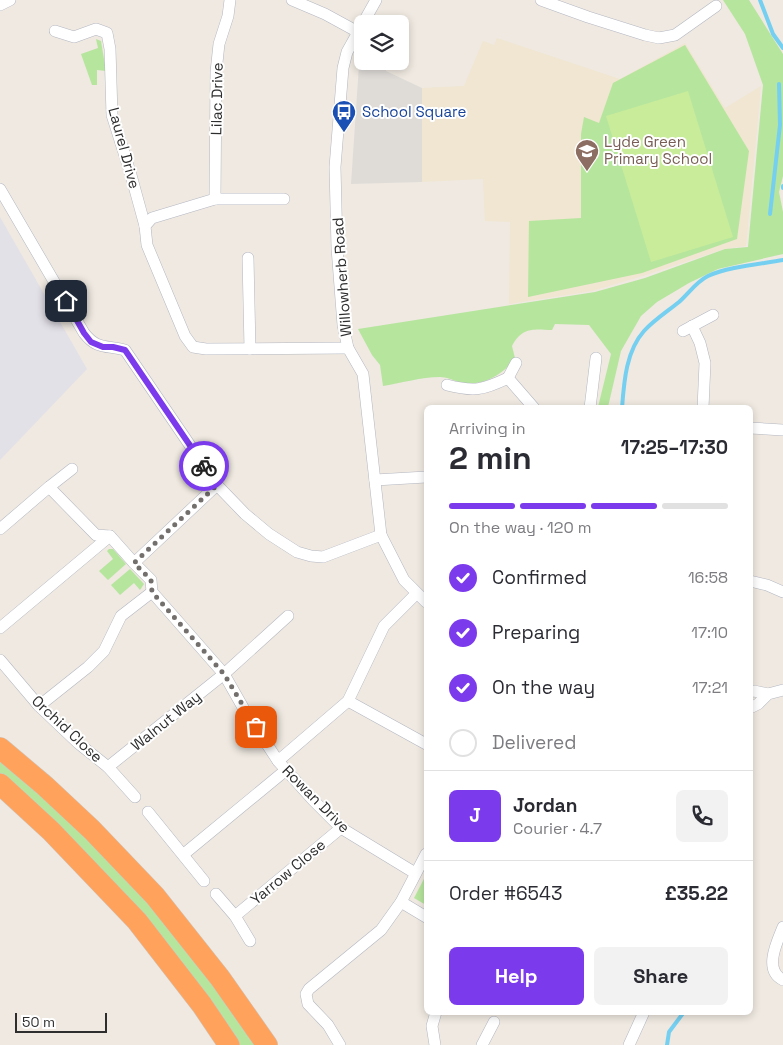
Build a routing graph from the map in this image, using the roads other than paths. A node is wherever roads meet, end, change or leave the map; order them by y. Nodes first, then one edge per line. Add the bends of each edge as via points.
1 (10, 0) edge
2 (230, 0) edge
3 (292, 0) edge
4 (376, 0) edge
5 (541, 0) edge
6 (0, 5) edge
7 (716, 6) dead end
8 (368, 15) edge
9 (354, 30) edge
10 (55, 31) dead end
11 (354, 39) edge
12 (0, 189) edge
13 (216, 199) junction
14 (284, 199) dead end
15 (145, 226) junction
16 (248, 258) dead end
17 (713, 315) dead end
18 (348, 348) junction
19 (250, 349) junction
20 (596, 358) dead end
21 (516, 363) dead end
22 (508, 378) junction
23 (447, 385) dead end
24 (531, 405) edge
25 (590, 405) edge
26 (703, 405) edge
27 (753, 428) edge
28 (783, 430) edge
29 (72, 469) dead end
30 (424, 477) edge
31 (375, 480) junction
32 (217, 485) junction
33 (49, 487) junction
34 (0, 529) edge
35 (381, 535) junction
36 (110, 536) junction
37 (134, 563) junction
38 (753, 582) edge
39 (152, 592) junction
40 (783, 592) edge
41 (416, 594) junction
42 (424, 600) edge
43 (288, 616) dead end
44 (0, 628) edge
45 (0, 660) edge
46 (224, 674) junction
47 (783, 690) edge
48 (753, 691) edge
49 (768, 694) junction
50 (348, 701) junction
51 (39, 706) junction
52 (753, 706) edge
53 (424, 743) edge
54 (0, 748) edge
55 (278, 761) junction
56 (108, 767) junction
57 (286, 770) junction
58 (0, 784) edge
59 (135, 797) dead end
60 (148, 812) dead end
61 (341, 828) junction
62 (184, 854) junction
63 (424, 858) edge
64 (416, 873) junction
65 (204, 881) dead end
66 (216, 894) dead end
67 (401, 902) junction
68 (235, 916) junction
69 (424, 916) edge
70 (783, 927) edge
71 (250, 941) dead end
72 (781, 979) edge
73 (435, 1015) edge
74 (643, 1015) edge
75 (494, 1022) dead end
76 (229, 1045) edge
77 (267, 1045) edge
78 (340, 1045) edge
79 (435, 1045) edge
80 (482, 1045) edge
81 (629, 1045) edge

1 - 6 street
2 - 13 street, Lilac Drive via 218,44 216,72
3 - 9 street
4 - 8 street, Willowherb Road
5 - 7 street via 659,38 675,35
10 - 15 street, Laurel Drive via 74,37 96,29 106,33 110,49 112,115
11 - 18 street, Willowherb Road via 343,68 335,167 339,288 342,326
12 - 32 street via 84,333 91,342 103,347 125,350
13 - 14 street
13 - 15 street via 152,218
15 - 19 street via 147,245 185,336 193,347
16 - 19 street
17 - 26 street via 687,329 700,343 705,363
18 - 19 street
18 - 31 street, Willowherb Road via 363,374
20 - 25 street
21 - 22 street
22 - 23 street via 478,390
22 - 24 street
27 - 28 street
29 - 33 street
30 - 31 street
31 - 35 street, Willowherb Road
32 - 35 street via 245,514 297,552 324,557
32 - 37 street
33 - 34 street
33 - 36 street via 96,535
35 - 41 street, Willowherb Road via 404,580
36 - 37 street, Rowan Drive
36 - 44 street
37 - 39 street, Rowan Drive via 151,580
38 - 40 street
39 - 46 street, Rowan Drive
39 - 51 street via 121,616 104,651
41 - 42 street, Willowherb Road
41 - 50 street via 384,626
43 - 46 street
45 - 51 street, Orchid Close
46 - 55 street, Rowan Drive
46 - 56 street, Walnut Way
47 - 49 street
48 - 49 street
49 - 52 street
50 - 53 street
50 - 55 street
51 - 56 street, Orchid Close
54 - 77 highway via 92,830 155,896 220,978
55 - 57 street, Rowan Drive
56 - 59 street, Orchid Close
57 - 61 street, Rowan Drive
57 - 62 street
58 - 76 highway via 51,831 137,920
60 - 62 street
61 - 64 street, Rowan Drive
61 - 68 street, Yarrow Close
62 - 65 street
63 - 64 street
64 - 67 street
66 - 68 street
67 - 69 street
67 - 78 street via 381,930 306,994 308,1004 328,1025
68 - 71 street
70 - 72 street via 774,947 773,960 774,969
73 - 79 street via 432,1026
74 - 81 street
75 - 80 street

